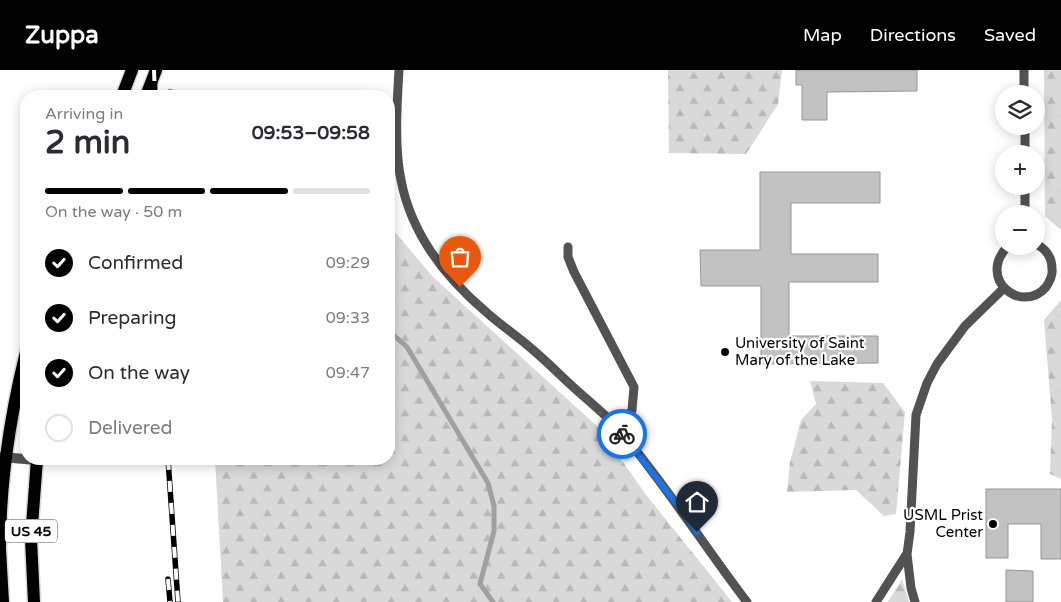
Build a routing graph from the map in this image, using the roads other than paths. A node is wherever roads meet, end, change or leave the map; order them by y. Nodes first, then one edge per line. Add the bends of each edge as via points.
1 (132, 70) edge
2 (156, 70) edge
3 (399, 70) edge
4 (1024, 70) edge
5 (1024, 85) edge
6 (124, 90) edge
7 (148, 90) edge
8 (568, 246) dead end
9 (1045, 250) edge
10 (1000, 255) edge
11 (1004, 288) junction
12 (20, 378) edge
13 (620, 432) junction
14 (3, 457) edge
15 (20, 458) edge
16 (37, 465) edge
17 (0, 548) edge
18 (907, 554) junction
19 (3, 602) edge
20 (34, 602) edge
21 (747, 602) edge
22 (876, 602) edge
23 (915, 602) edge

1 - 6 main road
2 - 7 main road
3 - 13 lane via 400,179 407,205 430,252 447,275 484,311 527,344
4 - 5 lane
8 - 13 lane via 568,258 574,272 634,387 632,410
9 - 11 lane via 1052,263 1052,272 1045,288 1038,294 1024,297
10 - 11 lane via 996,271
11 - 18 lane via 965,326 927,382 916,415
12 - 14 main road, US 45
13 - 21 lane
14 - 15 street
14 - 17 main road, US 45
16 - 20 main road, US 45 via 31,539
17 - 19 main road, US 45
18 - 22 lane
18 - 23 lane

